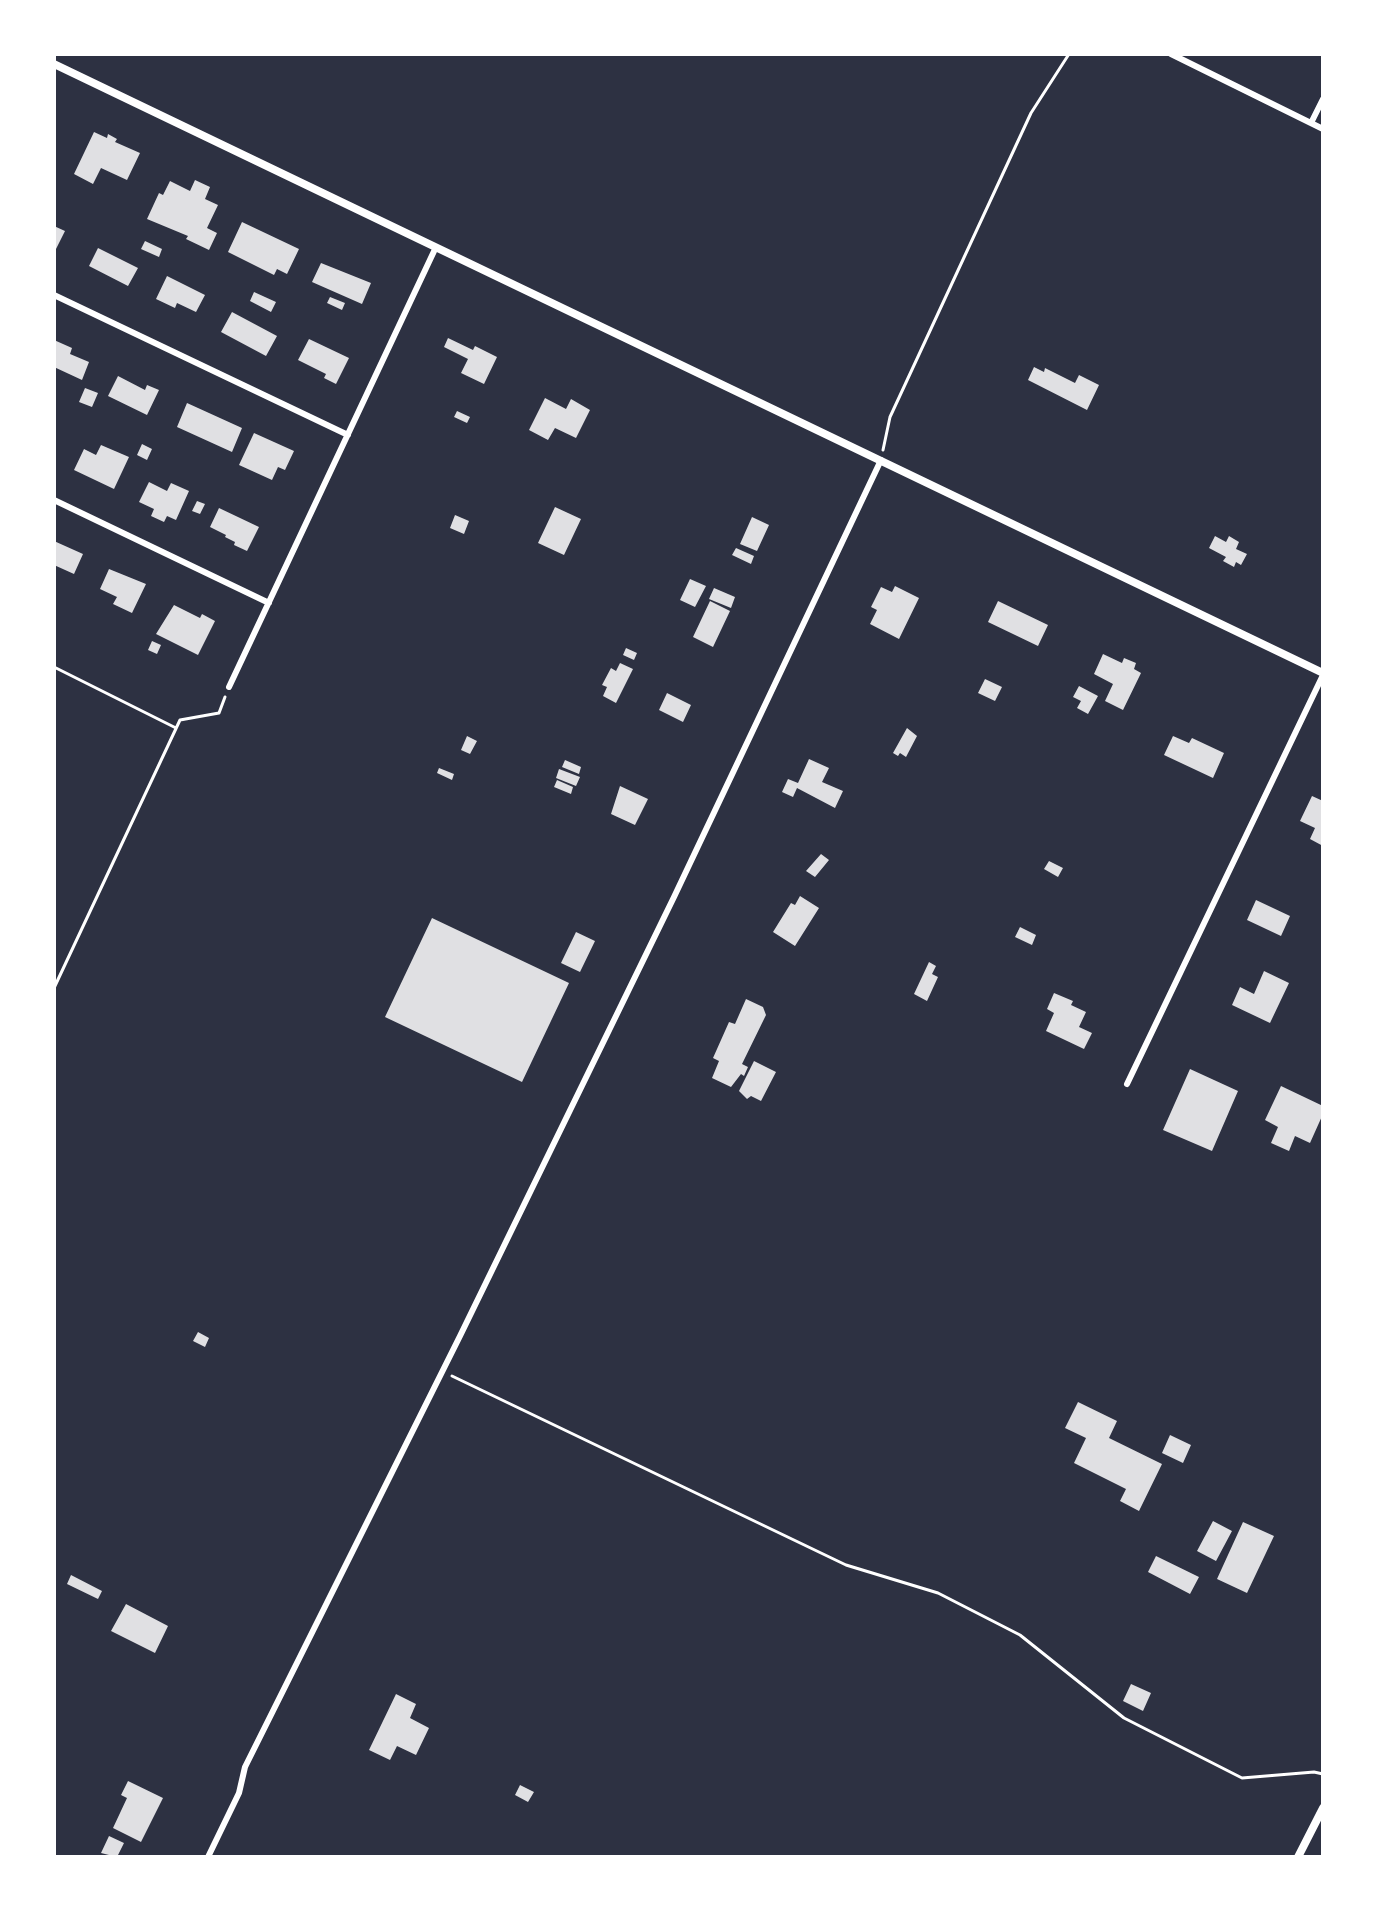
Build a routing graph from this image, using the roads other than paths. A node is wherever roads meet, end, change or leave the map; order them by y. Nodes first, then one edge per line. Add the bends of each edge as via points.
1 (1171, 54) edge
2 (54, 64) edge
3 (1323, 99) edge
4 (1311, 123) junction
5 (1323, 129) edge
6 (436, 247) junction
7 (54, 295) edge
8 (348, 435) junction
9 (881, 460) junction
10 (54, 500) edge
11 (269, 603) junction
12 (1323, 674) edge
13 (230, 687) road end
14 (1127, 1084) dead end
15 (1323, 1808) edge
16 (208, 1857) edge
17 (1298, 1857) edge

1 - 4 street
2 - 6 street
3 - 4 street
4 - 5 street
6 - 8 street
6 - 9 street
7 - 8 street
8 - 11 street
9 - 12 street
9 - 16 street via 674,897 245,1767 239,1793
10 - 11 street
11 - 13 street
12 - 14 street
15 - 17 street

